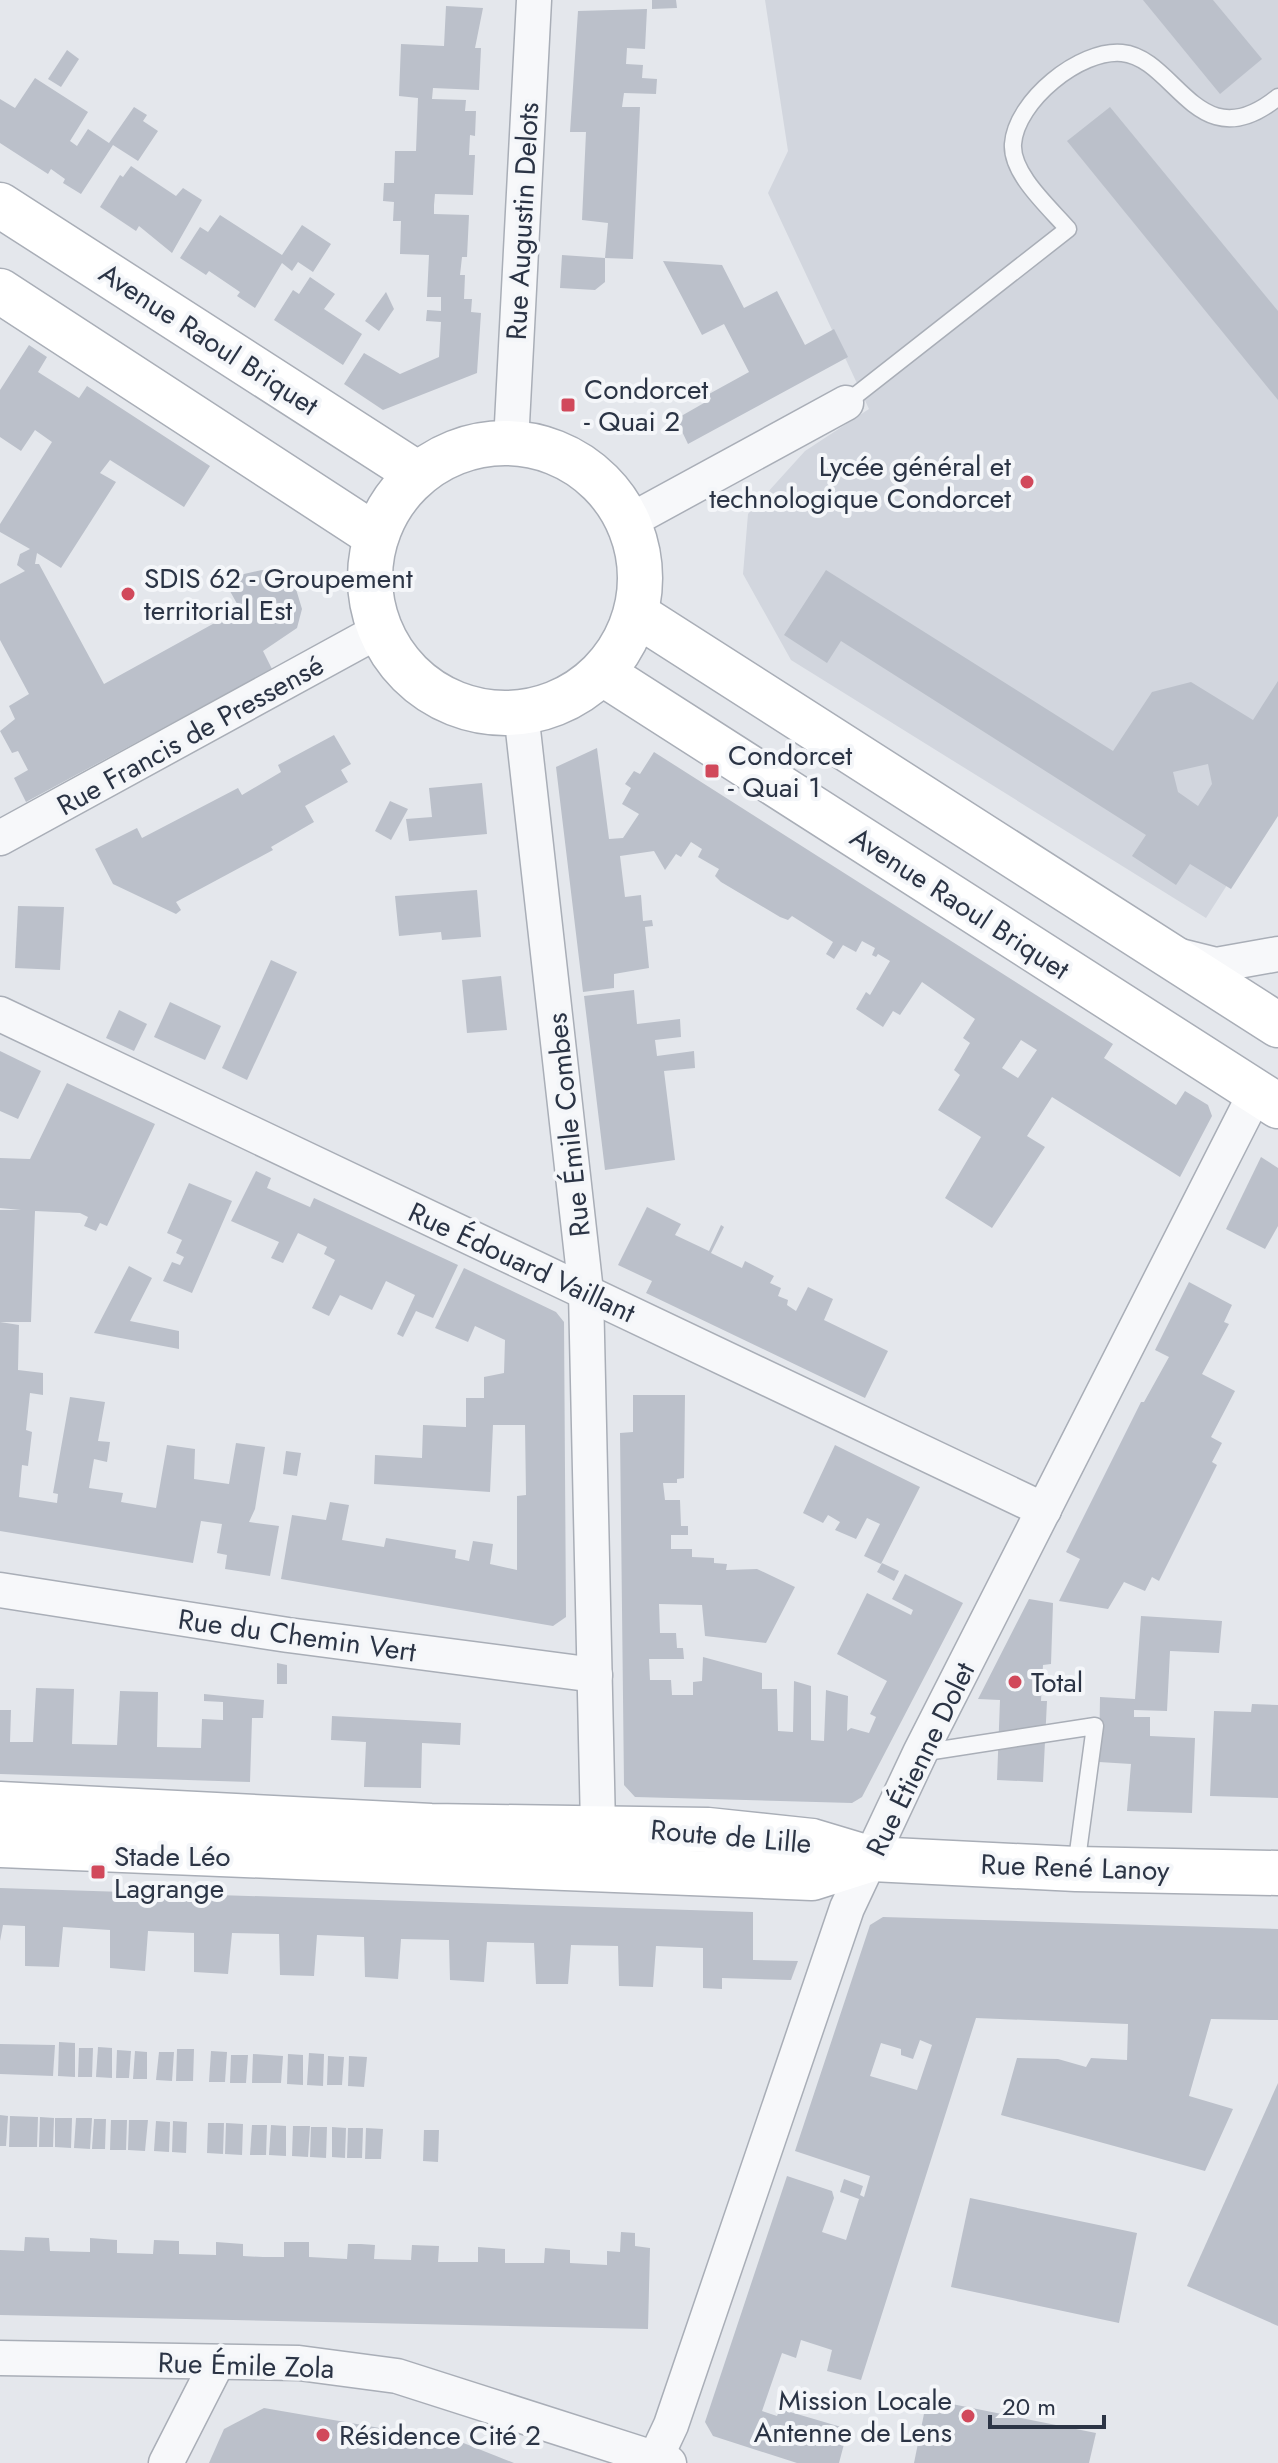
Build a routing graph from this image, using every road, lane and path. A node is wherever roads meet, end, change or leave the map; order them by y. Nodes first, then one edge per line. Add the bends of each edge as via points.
1 (534, 0) edge
2 (1278, 97) edge
3 (0, 205) edge
4 (0, 291) edge
5 (846, 403) joint
6 (511, 443) junction
7 (418, 474) junction
8 (628, 522) junction
9 (376, 536) junction
10 (636, 614) junction
11 (380, 630) junction
12 (602, 673) junction
13 (521, 712) junction
14 (0, 838) edge
15 (1171, 954) junction
16 (1278, 954) edge
17 (0, 1014) edge
18 (1278, 1025) edge
19 (1267, 1099) edge
20 (586, 1292) junction
21 (1044, 1510) junction
22 (0, 1590) edge
23 (595, 1675) junction
24 (920, 1753) junction
25 (0, 1804) edge
26 (598, 1827) junction
27 (0, 1829) edge
28 (264, 1838) dead end
29 (0, 1845) edge
30 (872, 1859) junction
31 (1076, 1869) junction
32 (1278, 1873) edge
33 (0, 2358) edge
34 (217, 2363) junction
35 (662, 2460) edge
36 (166, 2463) edge

1 - 6 street, Rue Augustin Delots
2 - 5 lane via 1255,116 1218,117 1183,98 1147,63 1123,53 1079,61 1045,87 1019,123 1012,145 1022,173 1068,229
3 - 7 main road, Avenue Raoul Briquet
4 - 9 main road
5 - 8 street
6 - 7 main road via 478,445
6 - 8 main road via 548,449 581,466 608,490
7 - 9 main road via 386,513
8 - 10 main road via 641,583
9 - 11 main road via 371,599
10 - 12 main road via 621,649
10 - 15 main road
11 - 13 main road via 398,660 423,685 453,703 486,712
11 - 14 street, Rue Francis de Pressensé
12 - 13 main road via 550,706
12 - 19 main road, Avenue Raoul Briquet
13 - 20 street, Rue Émile Combes
15 - 16 street via 1216,965
15 - 18 main road
17 - 20 street, Rue Édouard Vaillant
19 - 21 street, Rue Étienne Dolet
20 - 21 street, Rue Édouard Vaillant
20 - 23 street, Rue Émile Combes
21 - 24 street, Rue Étienne Dolet
22 - 23 street, Rue du Chemin Vert
23 - 26 street, Rue Émile Combes
24 - 30 street, Rue Étienne Dolet
24 - 31 lane via 1095,1726
25 - 26 main road, Route de Lille via 431,1826
26 - 30 main road, Route de Lille via 693,1840 812,1841
27 - 28 lane
29 - 30 main road, Route de Lille via 812,1878
30 - 31 main road, Rue René Lanoy
30 - 35 street, Rue Étienne Dolet via 847,1908
31 - 32 main road, Rue René Lanoy
33 - 34 street, Rue Émile Zola
34 - 35 street, Rue Émile Zola via 299,2363 397,2376
34 - 36 street

